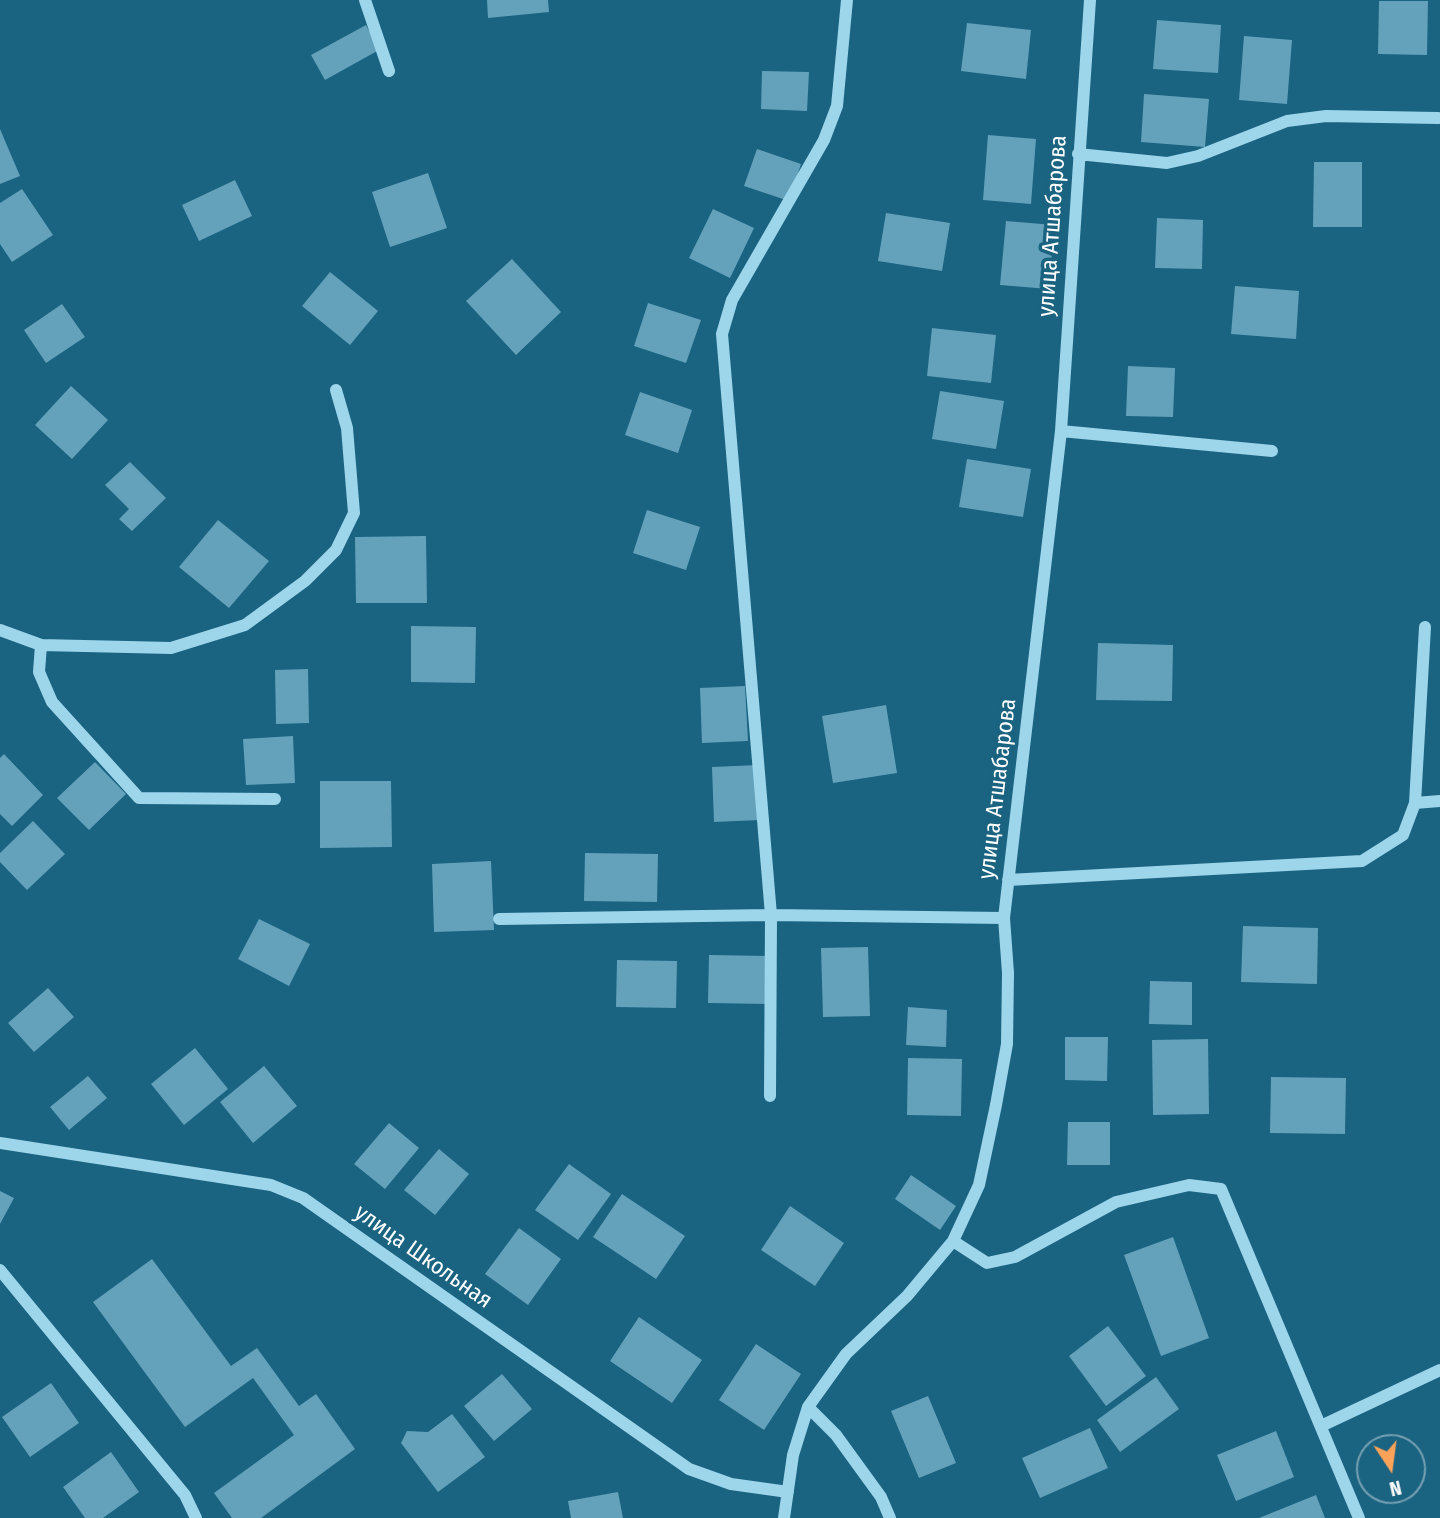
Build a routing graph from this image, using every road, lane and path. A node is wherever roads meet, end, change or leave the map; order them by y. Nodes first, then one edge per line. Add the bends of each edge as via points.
1 (365, 0) edge
2 (847, 0) edge
3 (1090, 0) edge
4 (389, 71) dead end
5 (1438, 118) dead end
6 (1078, 153) junction
7 (336, 390) dead end
8 (1061, 431) junction
9 (1272, 451) dead end
10 (1425, 627) dead end
11 (0, 630) edge
12 (41, 646) junction
13 (275, 799) dead end
14 (1440, 801) edge
15 (1415, 803) junction
16 (1008, 880) junction
17 (771, 915) junction
18 (1003, 918) junction
19 (499, 919) dead end
20 (770, 1096) dead end
21 (1, 1139) edge
22 (953, 1241) junction
23 (0, 1270) edge
24 (1440, 1370) edge
25 (808, 1407) junction
26 (1321, 1426) junction
27 (788, 1492) junction
28 (196, 1518) edge
29 (784, 1518) edge
30 (890, 1518) edge
31 (1359, 1518) edge

1 - 4 street
2 - 17 street via 836,106 824,139 732,300 722,334
3 - 6 street, улица Атшабарова
5 - 6 street via 1326,116 1287,121 1198,156 1167,163
6 - 8 street, улица Атшабарова
7 - 12 street via 347,428 354,513 336,550 305,581 244,625 171,648
8 - 9 street
8 - 16 street, улица Атшабарова
10 - 15 street
11 - 12 street
12 - 13 street via 39,672 52,702 139,798
14 - 15 street
15 - 16 street via 1403,835 1362,861
16 - 18 street, улица Атшабарова
17 - 18 street
17 - 19 street
17 - 20 street
18 - 22 street, улица Атшабарова via 1007,1044 979,1185
21 - 27 street, улица Школьная via 271,1185 303,1198 689,1469 731,1484
22 - 25 street, улица Атшабарова via 907,1296 846,1354
22 - 26 street via 987,1263 1016,1257 1116,1202 1189,1185 1221,1189
23 - 28 street via 185,1495
24 - 26 street
25 - 27 street, улица Атшабарова via 793,1455
25 - 30 street via 836,1435 881,1497
26 - 31 street
27 - 29 street, улица Атшабарова

